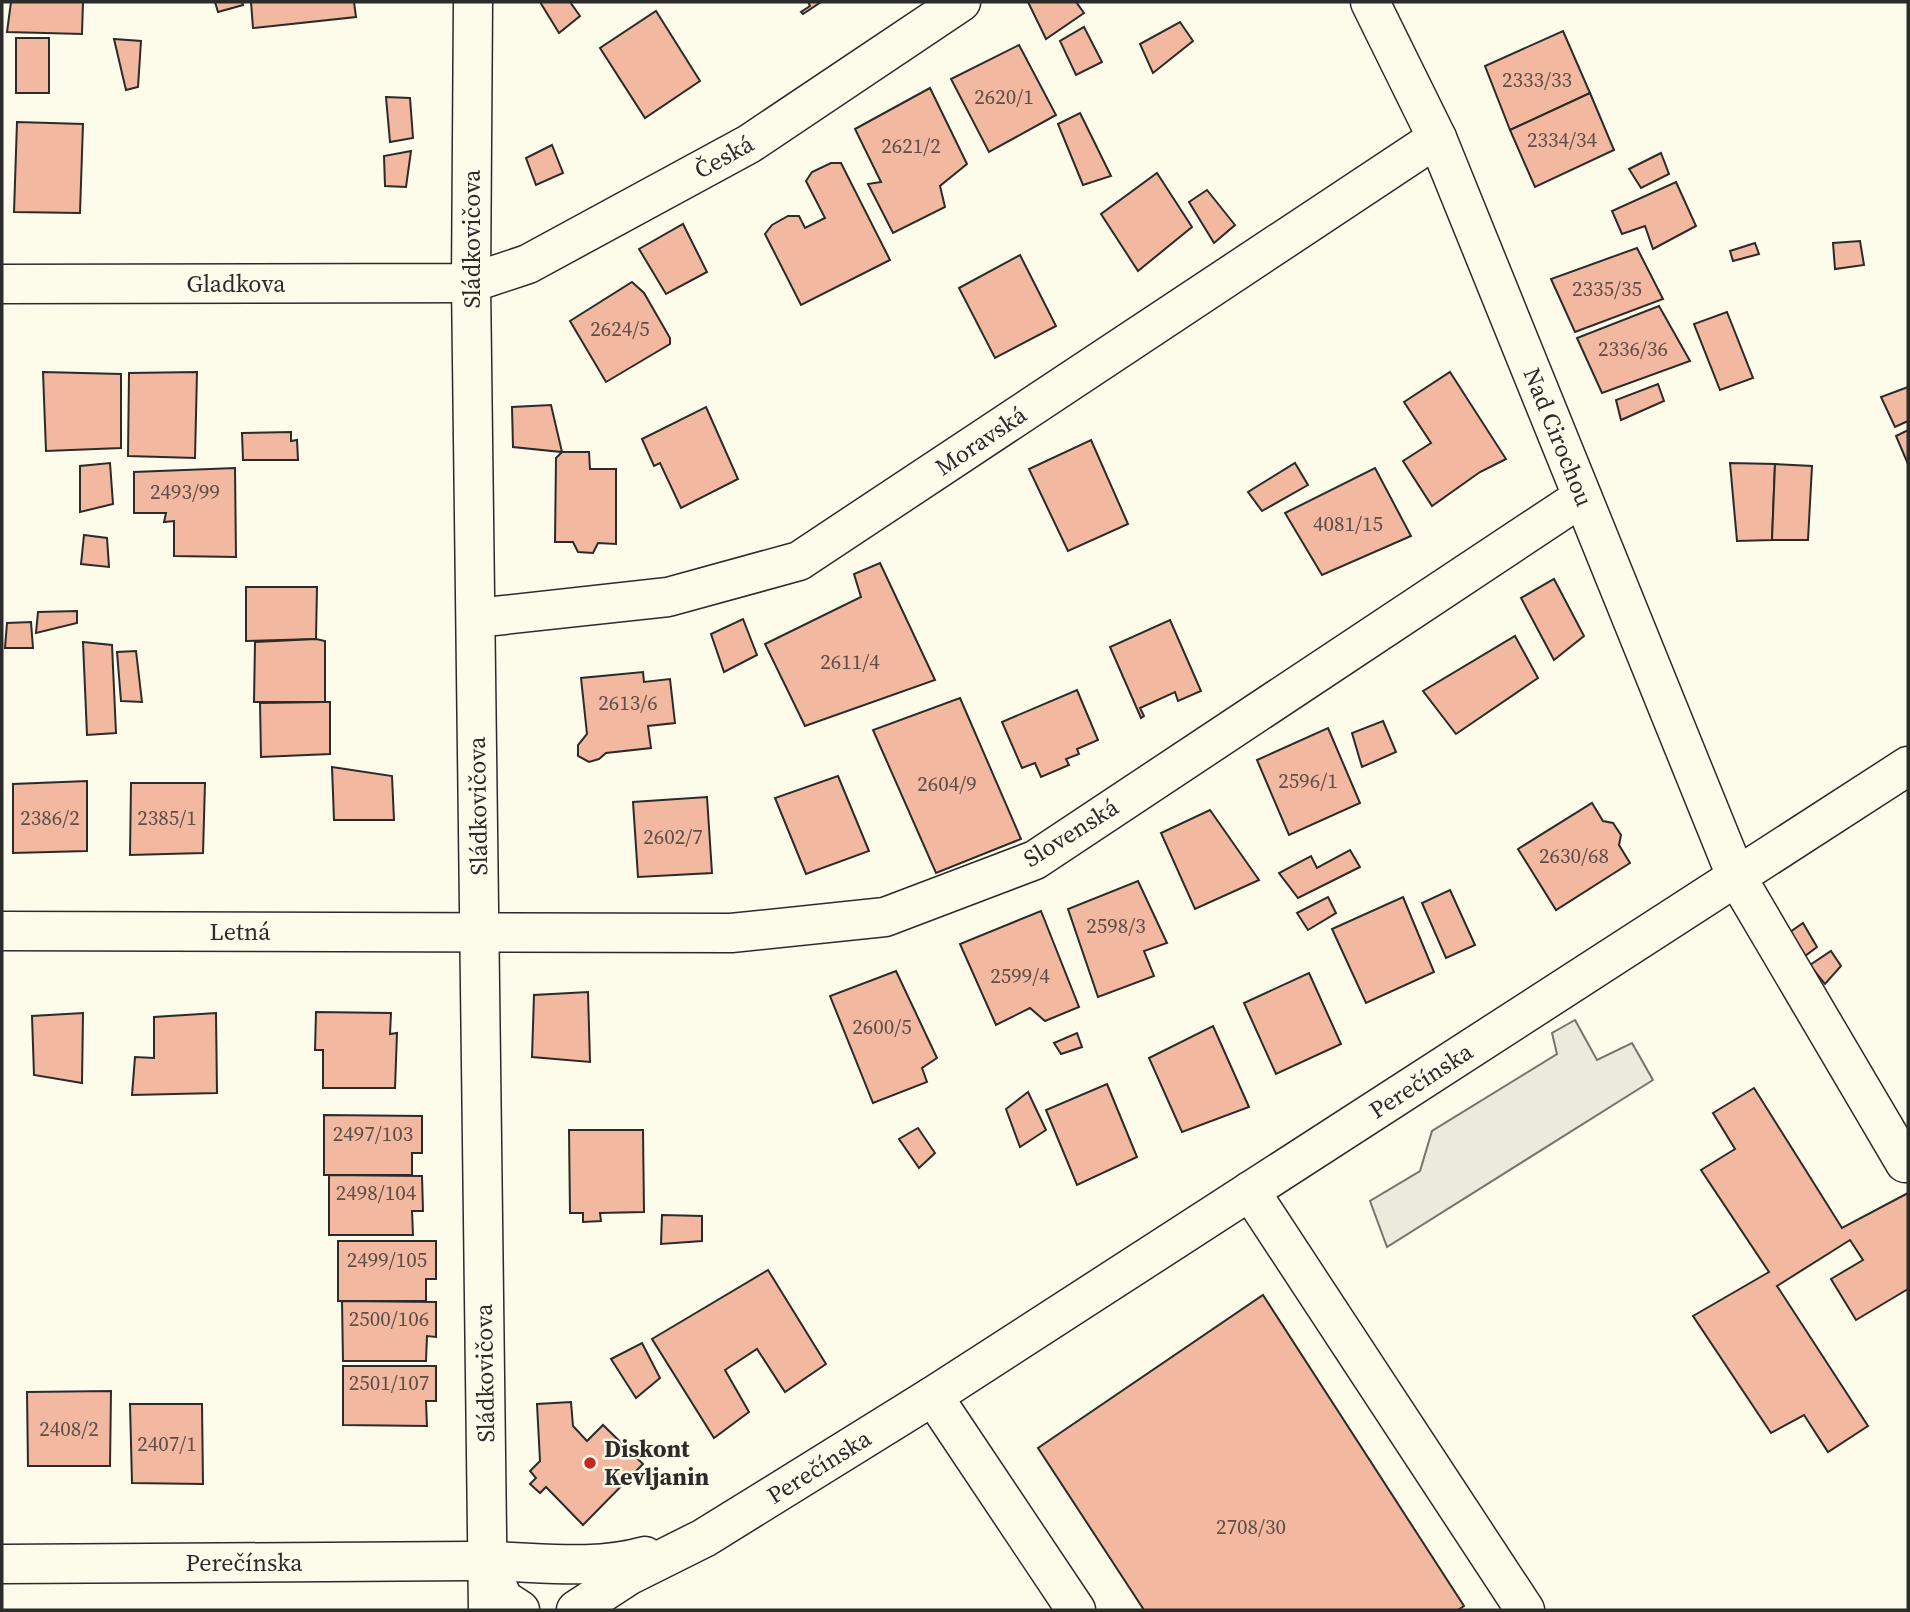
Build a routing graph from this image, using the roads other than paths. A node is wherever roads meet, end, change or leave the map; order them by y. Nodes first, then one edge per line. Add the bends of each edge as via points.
1 (473, 2) edge
2 (961, 2) edge
3 (1370, 2) edge
4 (1437, 138) junction
5 (471, 283) junction
6 (2, 284) edge
7 (1582, 497) junction
8 (475, 618) junction
9 (1908, 766) edge
10 (1737, 876) junction
11 (2, 931) edge
12 (479, 932) junction
13 (1905, 1163) dead end
14 (1250, 1191) junction
15 (933, 1395) junction
16 (486, 1506) junction
17 (704, 1538) junction
18 (487, 1561) junction
19 (534, 1562) junction
20 (2, 1564) edge
21 (613, 1608) edge
22 (488, 1610) edge
23 (520, 1610) edge
24 (576, 1610) edge
25 (1076, 1610) edge
26 (1525, 1610) edge

1 - 5 street, Sládkovičova
2 - 5 street, Česká via 749,144 528,264
3 - 4 street, Nad Cirochou
4 - 7 street, Nad Cirochou
4 - 8 street, Moravská via 799,561 668,597
5 - 6 street, Gladkova
5 - 8 street, Sládkovičova
7 - 10 street, Nad Cirochou
7 - 12 street, Slovenská via 1035,860 885,917 731,933
8 - 12 street, Sládkovičova
9 - 10 street, Perečínska
10 - 13 street, Nad Cirochou
10 - 14 street, Perečínska
11 - 12 street, Letná
12 - 16 street, Sládkovičova
14 - 15 street, Perečínska
14 - 26 street
15 - 17 street, Perečínska
15 - 25 street
16 - 18 street, Sládkovičova
16 - 19 street, Perečínska via 508,1552
17 - 19 street, Perečínska via 616,1564
17 - 21 street, Perečínska
17 - 24 street, Perečínska via 628,1576
18 - 19 street, Perečínska
18 - 20 street, Perečínska
18 - 22 street, Sládkovičova
18 - 23 street via 503,1599

